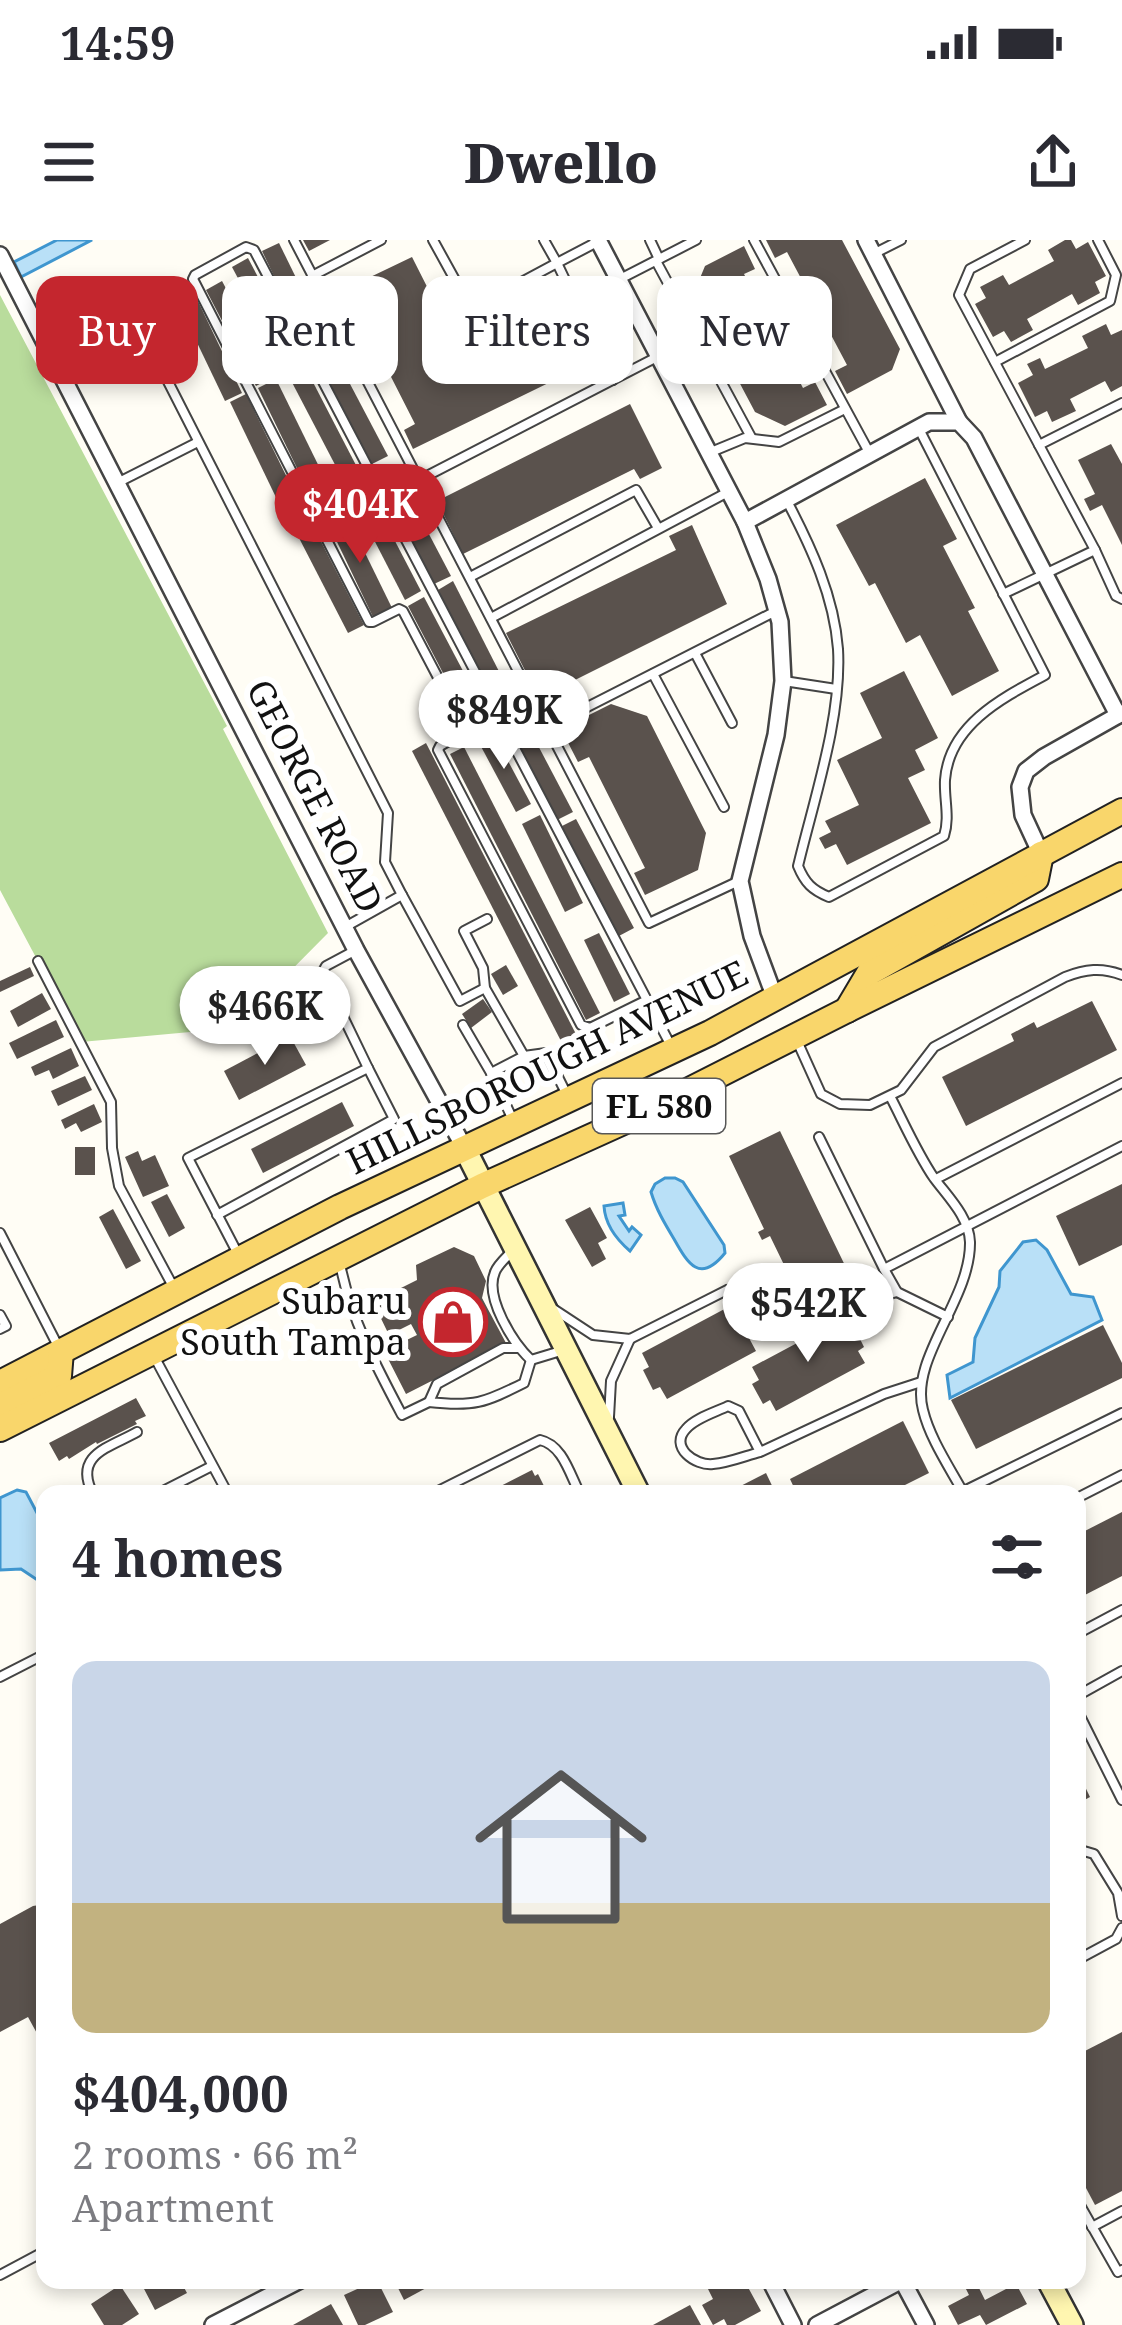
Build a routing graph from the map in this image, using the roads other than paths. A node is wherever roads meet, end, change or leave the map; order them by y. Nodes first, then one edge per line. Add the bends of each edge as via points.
1 (294, 240) edge
2 (382, 240) edge
3 (433, 240) edge
4 (544, 240) edge
5 (599, 240) edge
6 (650, 240) edge
7 (696, 240) edge
8 (754, 240) edge
9 (901, 240) edge
10 (1025, 240) edge
11 (1097, 240) edge
12 (870, 247) edge
13 (0, 255) edge
14 (657, 260) junction
15 (557, 263) junction
16 (312, 276) joint
17 (563, 276) edge
18 (617, 276) edge
19 (625, 276) edge
20 (633, 306) edge
21 (657, 352) edge
22 (995, 362) junction
23 (169, 384) edge
24 (368, 384) edge
25 (605, 384) edge
26 (674, 384) edge
27 (1122, 403) edge
28 (845, 409) junction
29 (959, 422) junction
30 (919, 427) junction
31 (751, 437) junction
32 (198, 442) junction
33 (1039, 445) junction
34 (710, 453) junction
35 (870, 454) junction
36 (418, 480) junction
37 (118, 483) junction
38 (730, 491) junction
39 (786, 500) junction
40 (746, 522) junction
41 (658, 529) junction
42 (1095, 550) junction
43 (1046, 576) junction
44 (470, 578) junction
45 (1004, 594) junction
46 (1122, 599) edge
47 (777, 611) junction
48 (491, 618) junction
49 (694, 652) junction
50 (653, 674) junction
51 (783, 681) junction
52 (836, 689) junction
53 (1120, 714) edge
54 (732, 723) dead end
55 (548, 727) junction
56 (724, 807) dead end
57 (1122, 811) edge
58 (1040, 854) junction
59 (1122, 875) edge
60 (740, 880) junction
61 (402, 895) junction
62 (487, 919) dead end
63 (345, 927) junction
64 (356, 950) junction
65 (38, 961) dead end
66 (1122, 975) edge
67 (485, 988) junction
68 (775, 998) junction
69 (647, 1000) junction
70 (847, 1010) junction
71 (463, 1025) dead end
72 (795, 1036) junction
73 (674, 1051) junction
74 (524, 1056) junction
75 (368, 1068) junction
76 (491, 1073) junction
77 (1122, 1083) edge
78 (890, 1096) junction
79 (570, 1100) junction
80 (515, 1126) junction
81 (818, 1137) dead end
82 (1122, 1145) edge
83 (464, 1149) junction
84 (936, 1179) junction
85 (482, 1186) junction
86 (218, 1215) junction
87 (965, 1227) junction
88 (0, 1233) edge
89 (514, 1249) junction
90 (11, 1254) junction
91 (338, 1257) junction
92 (239, 1258) junction
93 (0, 1260) edge
94 (884, 1270) junction
95 (175, 1291) junction
96 (897, 1292) junction
97 (539, 1298) junction
98 (0, 1315) edge
99 (948, 1318) junction
100 (0, 1329) edge
101 (630, 1339) junction
102 (518, 1348) junction
103 (566, 1350) junction
104 (61, 1351) junction
105 (531, 1360) junction
106 (158, 1362) junction
107 (921, 1382) junction
108 (0, 1383) edge
109 (429, 1402) junction
110 (0, 1406) edge
111 (1122, 1413) edge
112 (0, 1430) edge
113 (137, 1432) dead end
114 (608, 1434) junction
115 (760, 1452) junction
116 (212, 1466) junction
117 (1122, 1475) edge
118 (88, 1485) edge
119 (175, 1485) edge
120 (223, 1485) edge
121 (457, 1485) edge
122 (575, 1485) edge
123 (634, 1485) edge
124 (958, 1485) edge
125 (978, 1485) edge
126 (1086, 1493) edge
127 (1122, 1610) edge
128 (1086, 1629) edge
129 (36, 1659) edge
130 (1122, 1671) edge
131 (0, 1678) edge
132 (1086, 1691) edge
133 (1086, 1728) edge
134 (1122, 1799) edge
135 (1086, 1852) edge
136 (1122, 1916) edge
137 (1122, 1928) edge
138 (1086, 1955) edge
139 (1122, 2211) edge
140 (1086, 2216) edge
141 (1092, 2227) junction
142 (36, 2256) edge
143 (1122, 2270) edge
144 (0, 2275) edge
145 (282, 2289) edge
146 (775, 2289) edge
147 (885, 2289) edge
148 (907, 2289) edge
149 (1053, 2289) edge
150 (212, 2325) edge
151 (793, 2325) edge
152 (817, 2325) edge
153 (926, 2325) edge
154 (1072, 2325) edge

1 - 16 lane
2 - 16 lane
3 - 15 lane via 471,309
4 - 15 lane
5 - 15 lane
5 - 18 street
6 - 14 lane
7 - 14 lane
8 - 28 lane
9 - 12 lane
10 - 22 lane via 970,268 959,295
11 - 22 lane via 1116,275 1110,301
12 - 29 street
13 - 37 street, GEORGE ROAD
14 - 19 lane
14 - 31 lane
15 - 17 lane
20 - 21 street
22 - 33 lane
23 - 32 lane
24 - 36 lane
25 - 36 lane
26 - 34 street
27 - 33 lane
28 - 31 lane via 779,442
28 - 35 lane
29 - 30 street
29 - 43 street
30 - 35 street
30 - 45 lane
31 - 34 lane
32 - 37 lane
32 - 61 lane via 388,813 385,862
33 - 42 lane
34 - 38 street
35 - 39 street
36 - 44 lane
37 - 63 street, GEORGE ROAD
38 - 40 street
38 - 41 lane
39 - 40 street
39 - 52 lane via 831,612
40 - 47 street
41 - 44 lane via 636,490
41 - 48 lane
42 - 43 lane
42 - 46 lane
43 - 45 lane
43 - 53 street
44 - 48 lane
45 - 52 lane via 1045,675 977,717 955,746 945,776 944,836 829,896 814,891 798,866
47 - 49 lane
47 - 51 street
48 - 55 lane
49 - 50 lane
49 - 54 lane
50 - 55 lane
50 - 56 lane
51 - 52 lane
51 - 60 street
53 - 58 street via 1026,771 1023,814
55 - 60 lane via 649,923
57 - 58 main road, HILLSBOROUGH AVENUE / FL 580
58 - 68 main road, HILLSBOROUGH AVENUE / FL 580
58 - 70 main road via 1036,879 869,973
59 - 70 main road, FL 580
60 - 68 street
61 - 63 lane
61 - 67 lane via 460,1001
62 - 67 lane via 464,931
63 - 64 street, GEORGE ROAD
64 - 75 lane via 322,973
64 - 83 street, GEORGE ROAD
65 - 95 lane via 111,1102 119,1186
66 - 78 lane via 1097,969 1065,977 934,1047
67 - 74 lane
68 - 73 main road, HILLSBOROUGH AVENUE / FL 580
69 - 69 lane via 254,250 195,275 369,622 403,611 465,729 438,751 581,1025
69 - 73 lane
70 - 72 main road, FL 580
71 - 76 lane
72 - 78 lane via 829,1100 870,1106
72 - 85 main road, FL 580
73 - 79 main road, HILLSBOROUGH AVENUE / FL 580
74 - 76 lane
74 - 79 lane via 546,1053
75 - 86 lane via 394,1119
75 - 86 lane via 188,1158
76 - 80 lane
77 - 84 lane
78 - 84 lane
79 - 80 main road, HILLSBOROUGH AVENUE / FL 580
80 - 83 main road, HILLSBOROUGH AVENUE / FL 580
81 - 94 lane
82 - 87 lane
83 - 85 street, GEORGE ROAD
83 - 92 main road, HILLSBOROUGH AVENUE / FL 580
84 - 87 lane
85 - 89 street, GEORGE ROAD
85 - 91 main road, FL 580
86 - 92 lane
87 - 94 lane
87 - 99 lane via 961,1292
88 - 90 lane
89 - 97 street, GEORGE ROAD
89 - 102 lane via 494,1274 492,1297
90 - 93 lane
90 - 104 lane
91 - 106 main road, FL 580
91 - 109 lane via 365,1344 402,1414
92 - 95 main road, HILLSBOROUGH AVENUE / FL 580
94 - 96 lane
95 - 104 main road, HILLSBOROUGH AVENUE / FL 580
96 - 99 lane
96 - 101 lane via 792,1321 737,1288
97 - 101 lane via 593,1335
97 - 103 street, GEORGE ROAD
98 - 100 lane
99 - 107 lane
101 - 114 lane via 610,1381
102 - 105 lane
102 - 109 lane via 502,1348 436,1384
103 - 105 lane
103 - 114 street, GEORGE ROAD
104 - 108 main road, HILLSBOROUGH AVENUE / FL 580
104 - 110 main road via 59,1376
105 - 109 lane via 524,1383 484,1403
106 - 112 main road, FL 580
106 - 116 lane
107 - 115 lane
107 - 124 lane via 922,1410
111 - 125 lane
113 - 118 lane via 94,1456
114 - 123 street, GEORGE ROAD
115 - 115 lane via 739,1411 728,1406 682,1435 698,1463
116 - 119 lane
116 - 120 lane
117 - 126 lane
121 - 122 lane via 540,1440 556,1448
127 - 128 lane
129 - 131 lane
130 - 132 lane
133 - 134 lane
135 - 136 lane via 1118,1893
137 - 138 lane
139 - 141 lane
140 - 141 lane
141 - 143 lane
142 - 144 lane
145 - 150 street
146 - 151 street
147 - 152 street
148 - 153 street
149 - 154 street

